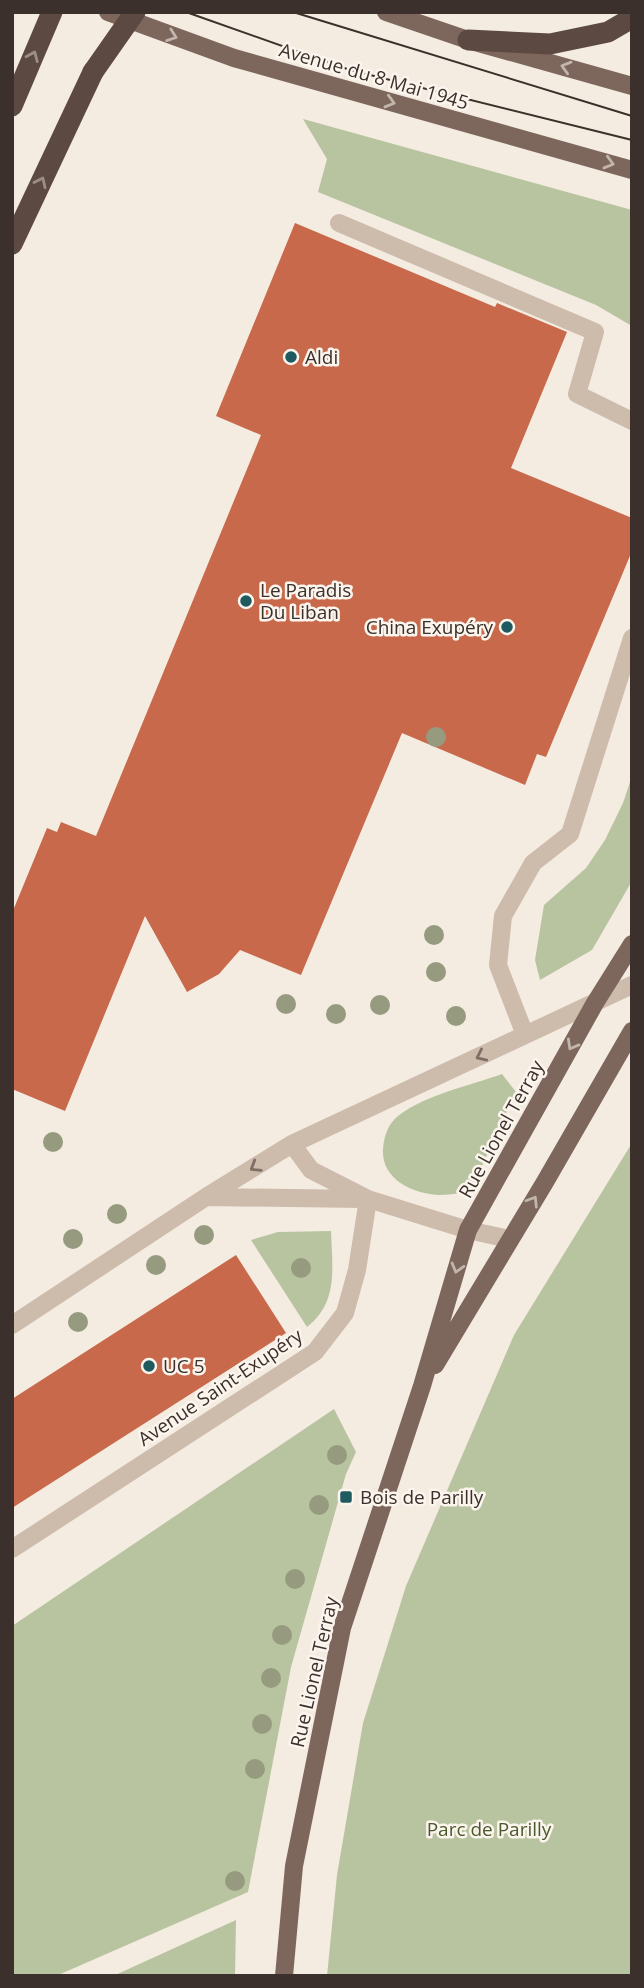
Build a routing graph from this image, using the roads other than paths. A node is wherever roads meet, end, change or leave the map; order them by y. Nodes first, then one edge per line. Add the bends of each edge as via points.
1 (52, 12) edge
2 (108, 12) edge
3 (135, 12) edge
4 (386, 12) edge
5 (632, 18) edge
6 (468, 40) junction
7 (632, 86) edge
8 (14, 103) edge
9 (632, 170) edge
10 (339, 223) dead end
11 (12, 244) edge
12 (632, 421) edge
13 (632, 638) edge
14 (632, 944) edge
15 (632, 985) edge
16 (595, 1003) junction
17 (632, 1031) edge
18 (525, 1035) junction
19 (292, 1144) junction
20 (206, 1197) junction
21 (368, 1199) junction
22 (468, 1230) junction
23 (509, 1239) junction
24 (12, 1325) edge
25 (422, 1386) junction
26 (12, 1549) edge
27 (284, 1976) edge

8 -> 1 highway
2 -> 9 main road, Avenue du 8 Mai 1945 via 234,58
11 -> 3 highway, bridge via 93,72
4 - 6 main road
5 - 6 highway via 608,32 550,44
7 -> 6 main road
10 - 12 street via 595,332 576,394
13 - 18 street via 570,834 533,863 503,916 498,965
14 - 16 main road, Rue Lionel Terray
15 - 16 street
16 - 18 street
16 -> 22 main road, Rue Lionel Terray
23 -> 17 main road, Rue Lionel Terray
18 -> 19 street
19 -> 20 street
19 - 21 street via 311,1170
20 - 21 street
20 - 24 street
21 - 22 street
21 - 26 street, Avenue Saint-Exupéry via 345,1313 315,1352
22 - 23 street
22 -> 25 main road, Rue Lionel Terray
23 - 25 main road, Rue Lionel Terray
25 - 27 main road, Rue Lionel Terray via 342,1628 294,1866

